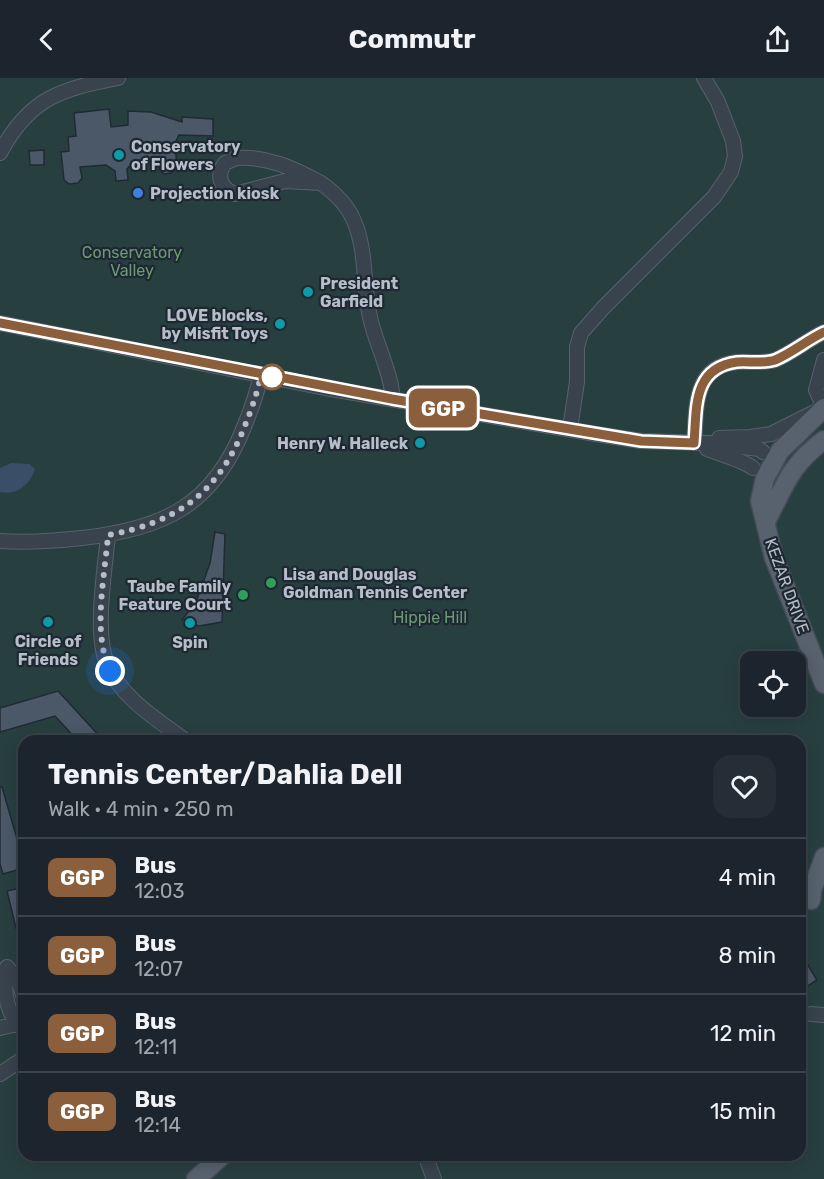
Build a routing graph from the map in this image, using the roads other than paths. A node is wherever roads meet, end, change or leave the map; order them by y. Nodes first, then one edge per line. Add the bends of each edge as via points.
1 (118, 78) edge
2 (704, 78) edge
3 (0, 153) edge
4 (321, 183) junction
5 (0, 323) edge
6 (824, 332) edge
7 (824, 360) edge
8 (261, 375) junction
9 (392, 399) junction
10 (824, 408) edge
11 (570, 429) junction
12 (721, 432) dead end
13 (824, 440) edge
14 (694, 443) junction
15 (762, 452) dead end
16 (753, 468) dead end
17 (766, 521) junction
18 (108, 535) junction
19 (0, 542) edge
20 (824, 684) edge
21 (178, 735) edge
22 (824, 855) edge
23 (806, 878) edge
24 (824, 887) edge
25 (806, 897) edge
26 (806, 899) edge
27 (18, 980) edge
28 (0, 1012) edge
29 (11, 1027) edge
30 (18, 1062) edge
31 (0, 1074) edge
32 (217, 1161) edge
33 (427, 1161) edge
34 (200, 1178) edge
35 (434, 1179) edge

1 - 3 street via 80,86 45,101 19,122
2 - 11 street via 733,141 731,172 714,197 582,333 577,347
4 - 4 street via 261,158 230,160 220,173 225,189 235,194 285,181
4 - 9 street via 341,201 356,227 367,304 393,388
5 - 8 street
6 - 14 street via 774,360 727,364 709,373 699,393
7 - 10 street via 816,390
8 - 9 street
8 - 18 street via 231,458 216,480 190,504 152,525
9 - 11 street
10 - 14 street via 764,435 711,438
10 - 17 main road, KEZAR DRIVE via 786,444 769,469 760,501
11 - 14 street via 641,441
12 - 14 street
13 - 17 main road, KEZAR DRIVE via 793,470
14 - 15 street
14 - 16 street
17 - 20 main road, KEZAR DRIVE via 774,558
18 - 19 street
18 - 21 street via 101,627 107,663 131,697
22 - 23 main road
22 - 25 main road
24 - 26 main road
27 - 29 street via 7,967 4,982
28 - 29 street
30 - 31 street
32 - 34 main road
33 - 35 street

